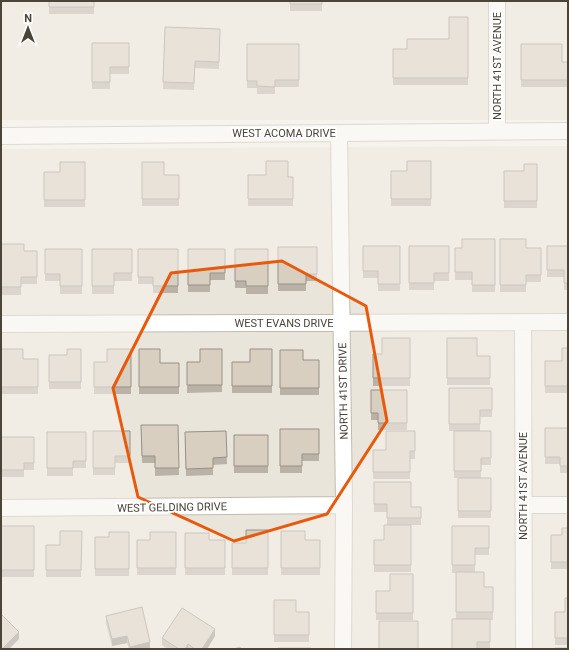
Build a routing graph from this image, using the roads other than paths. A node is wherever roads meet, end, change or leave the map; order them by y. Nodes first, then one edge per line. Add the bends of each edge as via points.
1 (497, 1) edge
2 (568, 131) edge
3 (497, 132) junction
4 (340, 133) junction
5 (1, 136) edge
6 (342, 322) junction
7 (523, 322) junction
8 (568, 322) edge
9 (1, 324) edge
10 (344, 504) junction
11 (523, 505) junction
12 (568, 505) edge
13 (1, 508) edge
14 (343, 649) edge
15 (524, 649) edge

1 - 3 street, NORTH 41ST AVENUE
2 - 3 street, WEST ACOMA DRIVE
3 - 4 street, WEST ACOMA DRIVE
4 - 5 street, WEST ACOMA DRIVE
4 - 6 street, NORTH 41ST DRIVE
6 - 7 street, WEST EVANS DRIVE
6 - 9 street, WEST EVANS DRIVE
6 - 10 street, NORTH 41ST DRIVE
7 - 8 street, WEST EVANS DRIVE
7 - 11 street, NORTH 41ST AVENUE
10 - 13 street, WEST GELDING DRIVE
10 - 14 street, NORTH 41ST DRIVE
11 - 12 street
11 - 15 street, NORTH 41ST AVENUE

